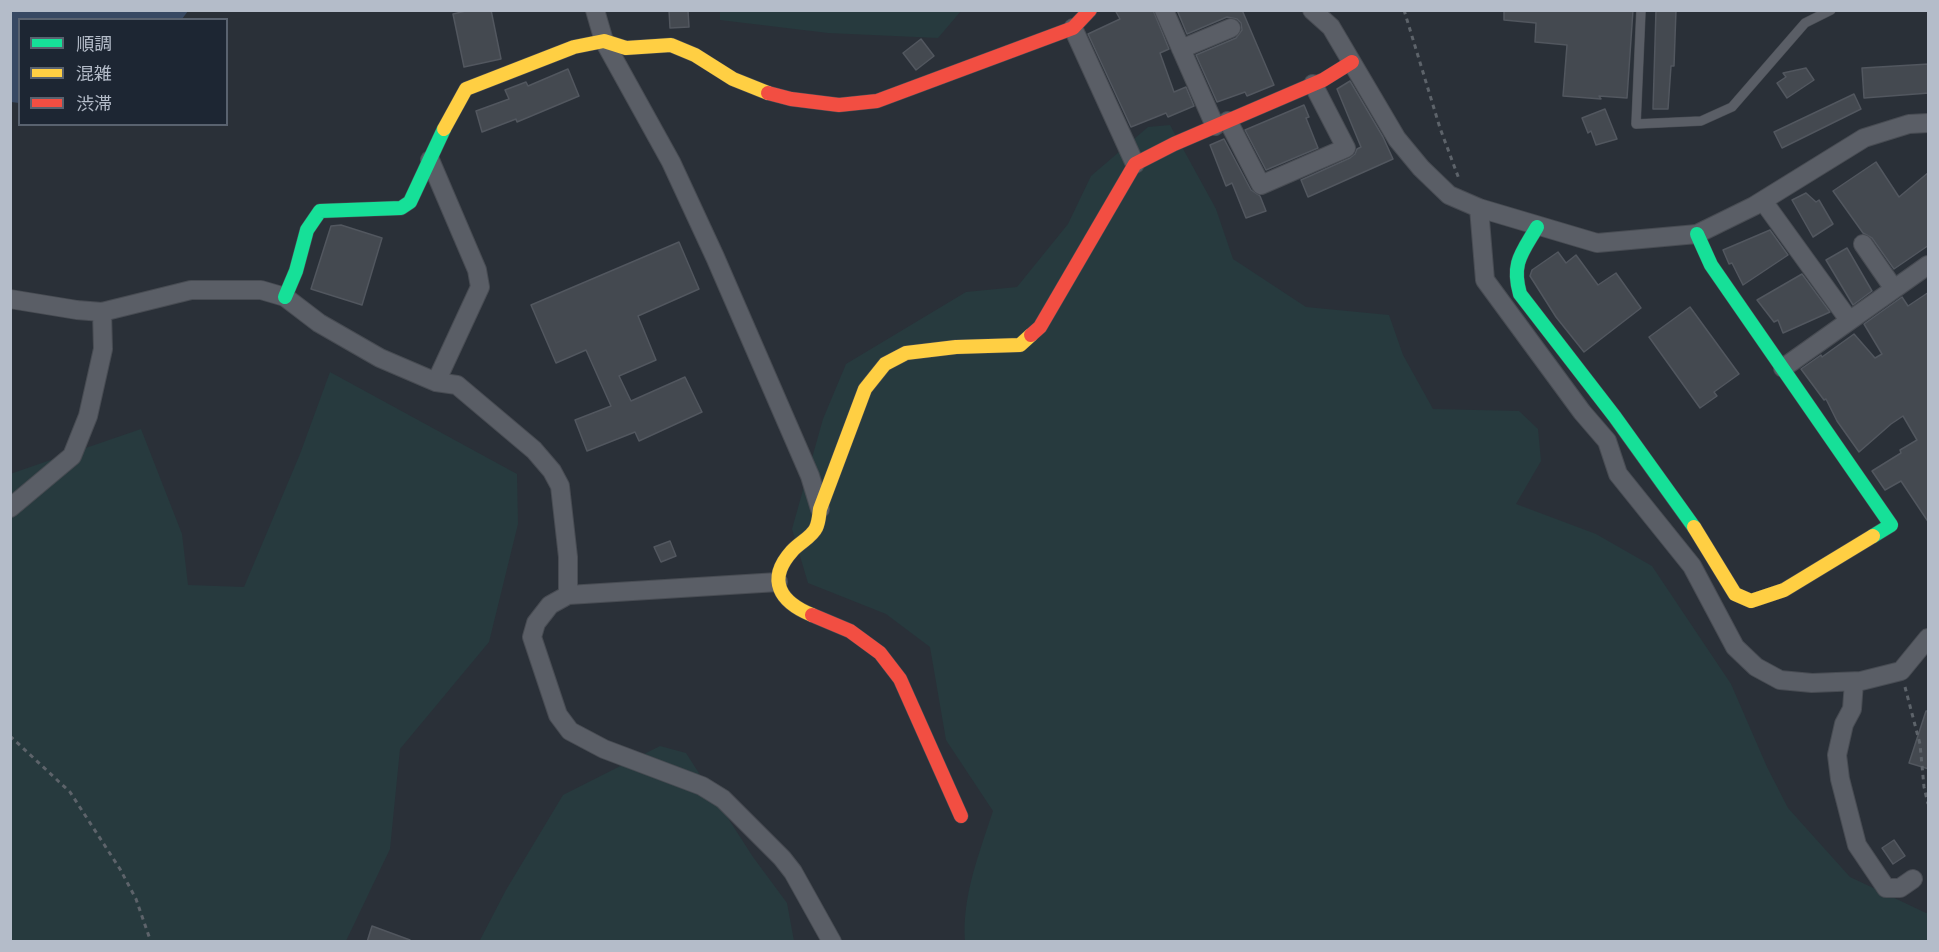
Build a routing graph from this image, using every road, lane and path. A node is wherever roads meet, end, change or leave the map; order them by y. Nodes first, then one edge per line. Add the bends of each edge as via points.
1 (595, 10) edge
2 (1090, 10) edge
3 (1164, 10) edge
4 (1312, 10) edge
5 (1404, 10) edge
6 (1641, 10) edge
7 (1831, 10) edge
8 (1231, 27) dead end
9 (1073, 28) junction
10 (604, 41) junction
11 (1181, 49) junction
12 (1352, 62) junction
13 (1313, 84) junction
14 (1222, 123) junction
15 (1929, 123) edge
16 (430, 160) junction
17 (1135, 164) junction
18 (1763, 201) junction
19 (1473, 206) junction
20 (1536, 227) junction
21 (1697, 234) junction
22 (1863, 243) dead end
23 (1929, 265) edge
24 (1894, 289) junction
25 (285, 297) junction
26 (10, 300) edge
27 (102, 312) junction
28 (1849, 320) junction
29 (1783, 368) junction
30 (436, 382) junction
31 (10, 508) edge
32 (820, 509) junction
33 (778, 582) junction
34 (568, 595) junction
35 (1929, 638) edge
36 (1901, 671) junction
37 (1854, 681) junction
38 (10, 736) edge
39 (1929, 804) edge
40 (960, 816) dead end
41 (1913, 879) dead end
42 (151, 942) edge
43 (831, 942) edge

1 - 10 street
2 - 9 street
3 - 11 street
4 - 12 street via 1331,27
5 - 19 path via 1440,128
6 - 7 lane via 1636,124 1701,121 1732,107 1805,23
8 - 11 street
9 - 10 street via 877,100 839,105 762,91 671,45 626,48
9 - 17 street
10 - 16 street via 574,47 466,89
10 - 32 street via 671,162 715,257 810,476
11 - 14 street
12 - 13 street
12 - 19 street via 1397,139 1421,168 1449,195
13 - 14 street
13 - 14 street via 1346,148 1261,185
14 - 17 street
15 - 18 street via 1909,124 1864,138
16 - 25 street via 410,202 400,208 320,211 307,230
16 - 30 street via 477,270 480,287
17 - 32 street via 1040,327 1020,345 906,352 885,364 865,388
18 - 21 street
18 - 28 street
19 - 20 street
19 - 37 street via 1485,280 1607,441 1618,474 1692,566 1735,647 1756,668 1780,680
20 - 21 street via 1597,243
20 - 29 street via 1519,258 1515,277 1520,294 1615,417 1702,538 1736,594 1751,601 1784,590 1891,525
21 - 29 street via 1711,265
22 - 24 street
23 - 24 street
24 - 28 street
25 - 27 street via 261,290 191,290
25 - 30 street via 319,323 380,358
26 - 27 street
27 - 31 street via 103,349 88,416 72,456
28 - 29 street
30 - 34 street via 457,385 534,450 552,471 560,486
32 - 33 street via 816,529 790,552
33 - 34 street
33 - 40 street via 785,600 850,631 880,653 900,679
34 - 43 street via 550,605 536,623 532,637 558,715 570,731 604,749 702,786 723,799 793,872
35 - 36 street
36 - 37 street
36 - 39 path via 1920,744
37 - 41 street via 1852,709 1837,754 1850,822 1857,844 1886,888 1900,888
38 - 42 path via 70,792 120,868 136,898

